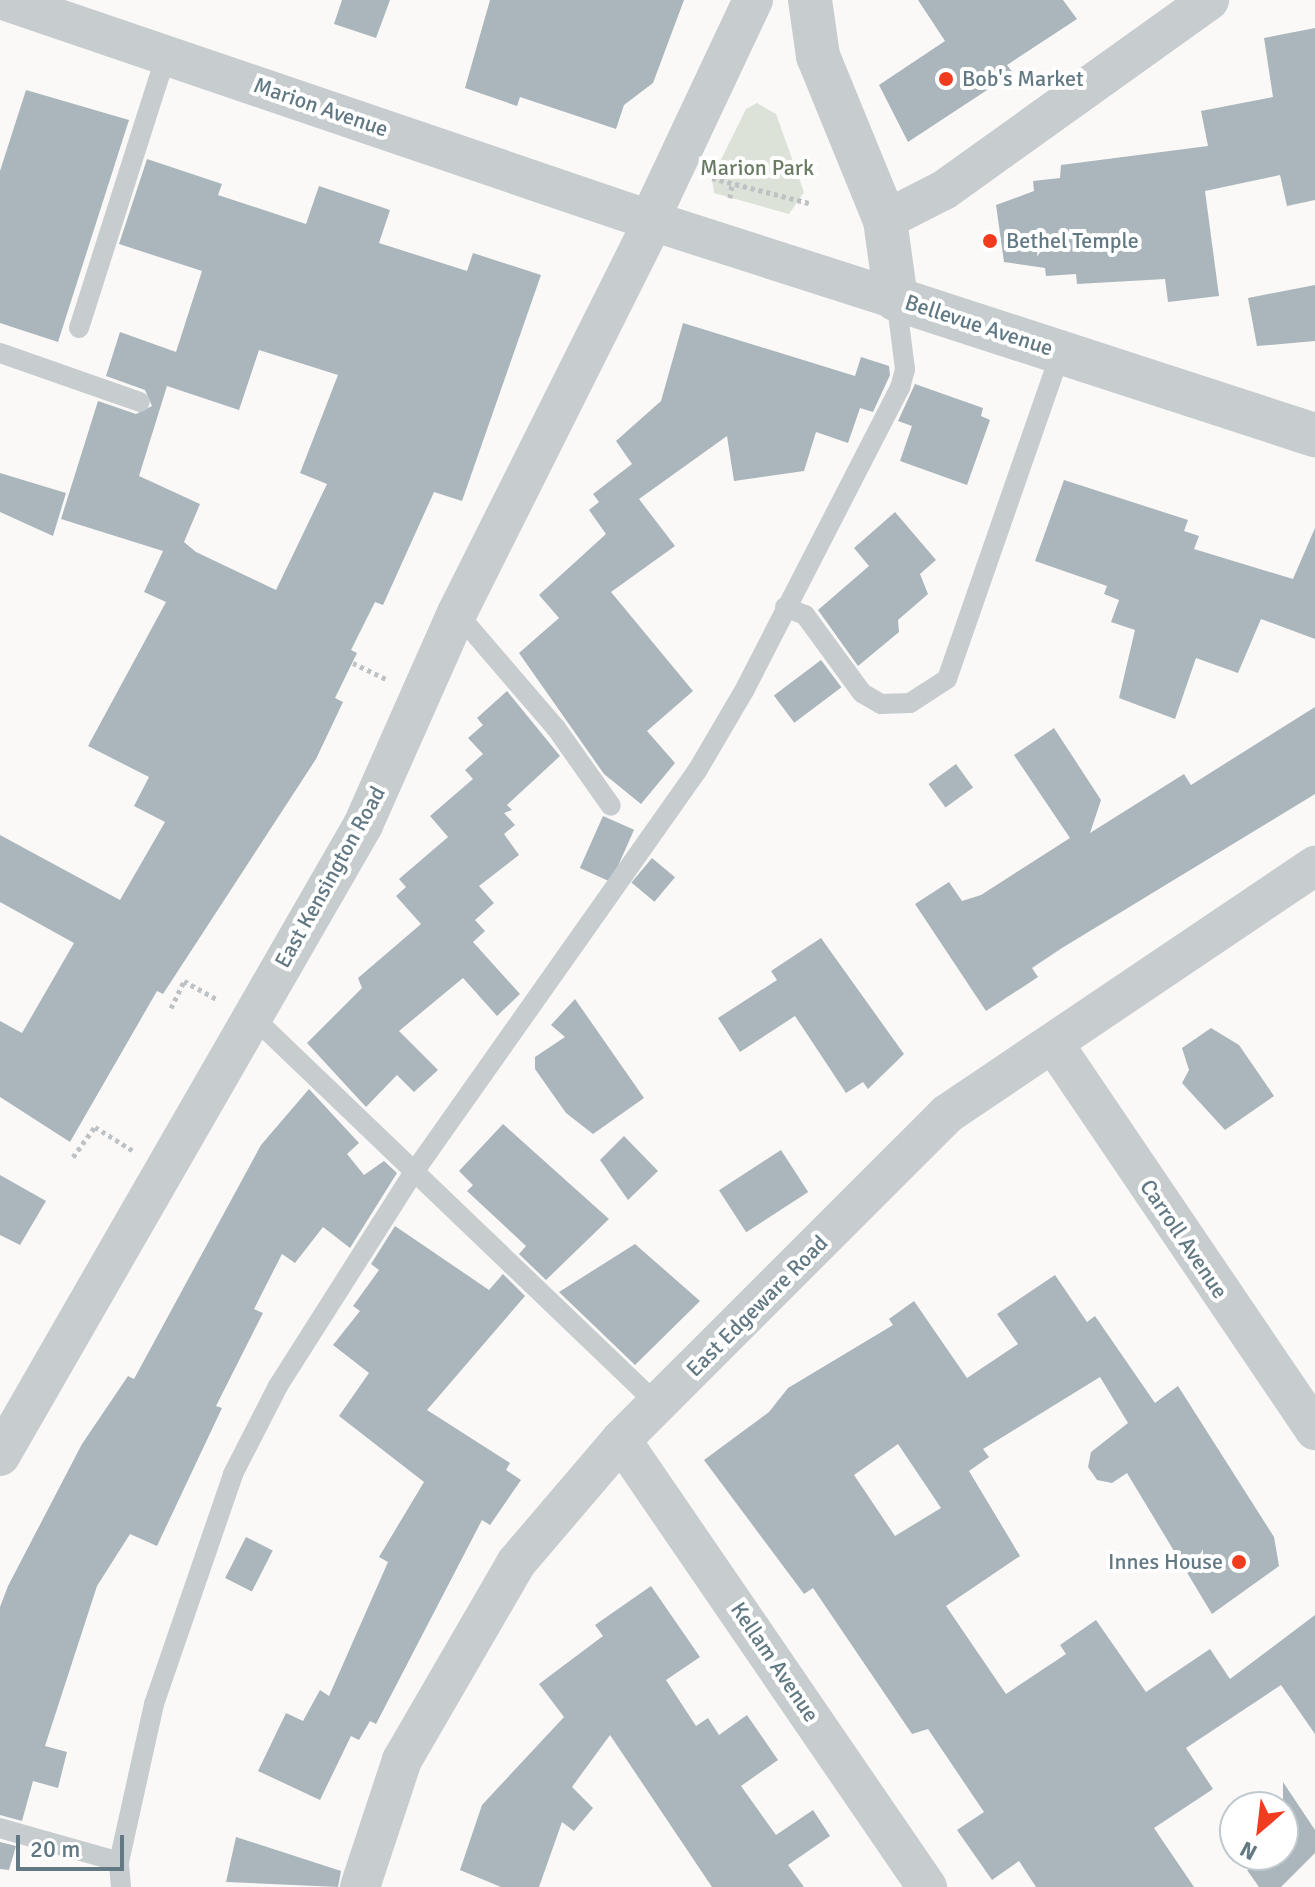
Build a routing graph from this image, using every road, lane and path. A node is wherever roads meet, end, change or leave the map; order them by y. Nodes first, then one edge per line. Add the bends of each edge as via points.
1 (3, 0) edge
2 (753, 0) edge
3 (810, 0) edge
4 (1209, 0) edge
5 (166, 55) junction
6 (712, 178) dead end
7 (732, 183) junction
8 (730, 198) dead end
9 (809, 203) dead end
10 (885, 220) junction
11 (652, 221) junction
12 (896, 299) junction
13 (79, 328) dead end
14 (1061, 352) junction
15 (0, 353) edge
16 (140, 402) dead end
17 (1315, 435) edge
18 (785, 607) junction
19 (457, 613) junction
20 (353, 663) dead end
21 (389, 681) dead end
22 (611, 806) dead end
23 (1315, 866) edge
24 (171, 1008) dead end
25 (235, 1008) junction
26 (1055, 1046) junction
27 (133, 1151) dead end
28 (73, 1157) dead end
29 (414, 1172) junction
30 (658, 1405) junction
31 (1315, 1430) edge
32 (621, 1440) junction
33 (0, 1456) edge
34 (0, 1828) edge
35 (119, 1862) junction
36 (121, 1887) edge
37 (360, 1887) edge
38 (927, 1887) edge

1 - 5 street, Marion Avenue
2 - 11 street, East Kensington Road
3 - 10 street, Bellevue Avenue via 818,56
4 - 10 street via 944,190
5 - 11 street, Marion Avenue
5 - 13 lane
6 - 7 path
7 - 8 path
7 - 9 path
10 - 12 street, Bellevue Avenue
11 - 12 street, Marion Avenue
11 - 19 street, East Kensington Road
12 - 14 street, Bellevue Avenue
12 - 18 lane via 905,369 900,388
14 - 17 street, Bellevue Avenue
14 - 18 lane via 947,679 910,703 881,704 862,693 805,615
15 - 16 lane
18 - 29 lane via 697,771
19 - 22 lane via 556,728
19 - 25 street, East Kensington Road via 363,825
20 - 21 path
23 - 26 street, East Edgeware Road
24 - 25 path via 184,981
25 - 29 lane
25 - 33 street, East Kensington Road
26 - 30 street, East Edgeware Road via 947,1114
26 - 31 street, Carroll Avenue
27 - 28 path via 95,1127
29 - 30 lane
29 - 35 lane via 278,1386 233,1474 154,1704
30 - 32 street, East Edgeware Road
32 - 37 street, East Edgeware Road via 516,1563 402,1760
32 - 38 street, Kellam Avenue
34 - 35 lane
35 - 36 lane

